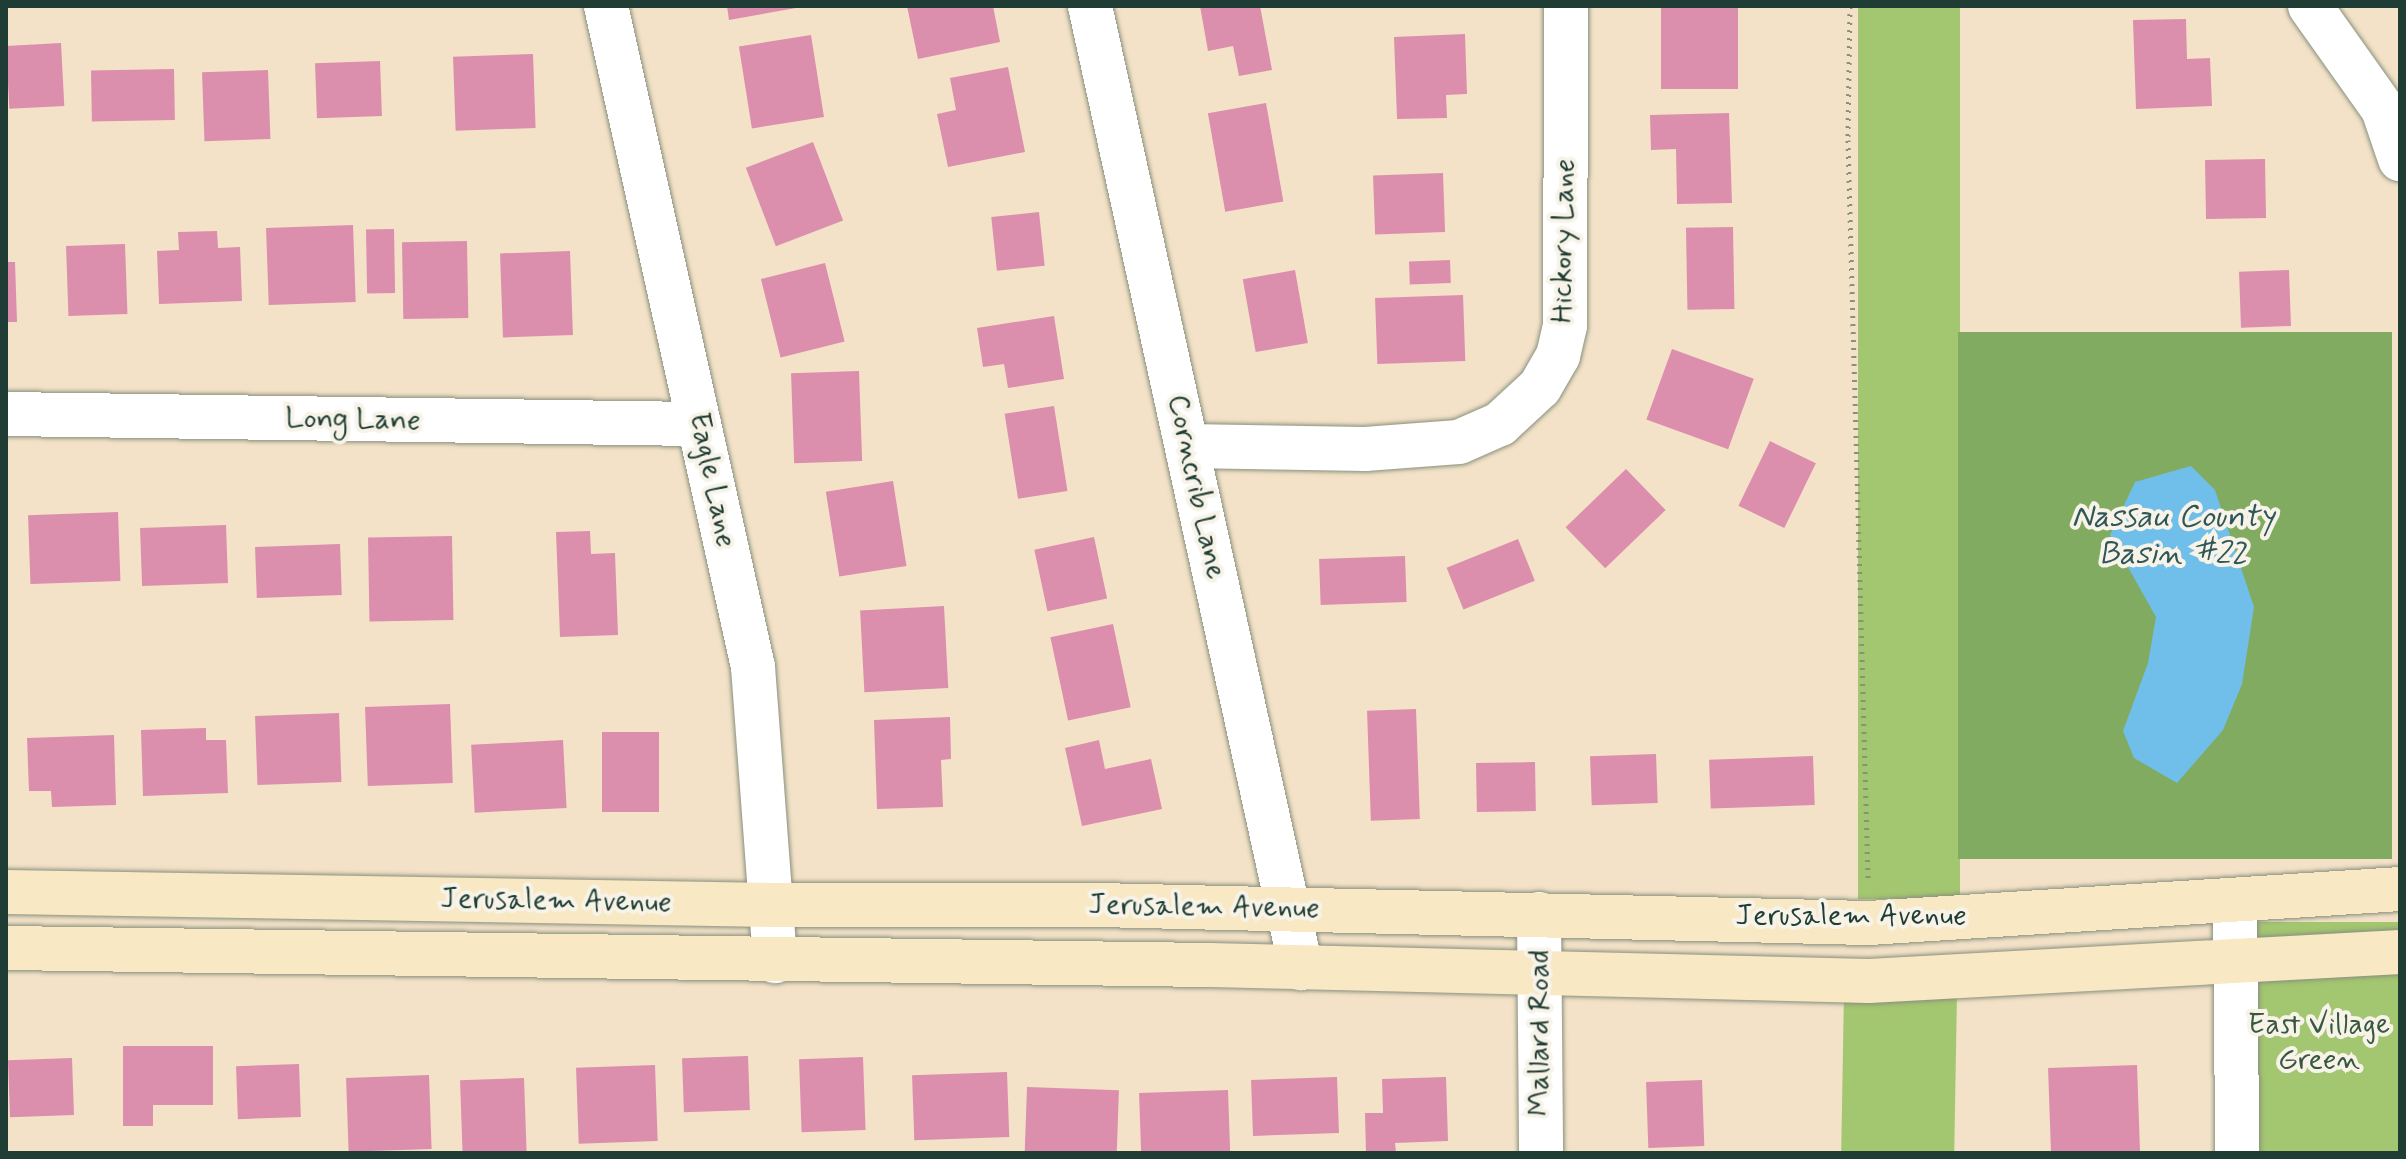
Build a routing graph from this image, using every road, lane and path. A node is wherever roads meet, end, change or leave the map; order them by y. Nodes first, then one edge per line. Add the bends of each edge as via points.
1 (606, 6) edge
2 (1090, 6) edge
3 (1566, 6) edge
4 (1850, 6) edge
5 (2310, 6) edge
6 (2400, 159) edge
7 (6, 414) edge
8 (699, 424) junction
9 (1187, 446) junction
10 (2400, 889) edge
11 (6, 892) edge
12 (2235, 902) junction
13 (772, 905) junction
14 (1289, 909) junction
15 (1539, 914) junction
16 (1869, 923) junction
17 (6, 948) edge
18 (2400, 952) edge
19 (775, 961) junction
20 (2237, 961) junction
21 (1301, 968) junction
22 (1540, 974) junction
23 (1541, 1153) edge
24 (2237, 1153) edge

1 - 8 street, Eagle Lane
2 - 9 street, Corncrib Lane
3 - 9 street, Hickory Lane via 1565,326 1558,356 1540,387 1500,424 1459,442 1365,449
4 - 16 path
5 - 6 street via 2383,109
7 - 8 street, Long Lane
8 - 13 street, Eagle Lane via 753,667
9 - 14 street, Corncrib Lane
10 - 12 main road, Jerusalem Avenue
11 - 13 main road, Jerusalem Avenue
12 - 16 main road, Jerusalem Avenue
12 - 20 street
13 - 14 main road, Jerusalem Avenue
13 - 19 street, Eagle Lane
14 - 15 main road, Jerusalem Avenue
14 - 21 street, Corncrib Lane
15 - 16 main road, Jerusalem Avenue
15 - 22 street, Mallard Road
17 - 19 main road, Jerusalem Avenue
18 - 20 main road, Jerusalem Avenue
19 - 21 main road, Jerusalem Avenue
20 - 22 main road, Jerusalem Avenue via 1869,981
20 - 24 street
21 - 22 main road, Jerusalem Avenue
22 - 23 street, Mallard Road

